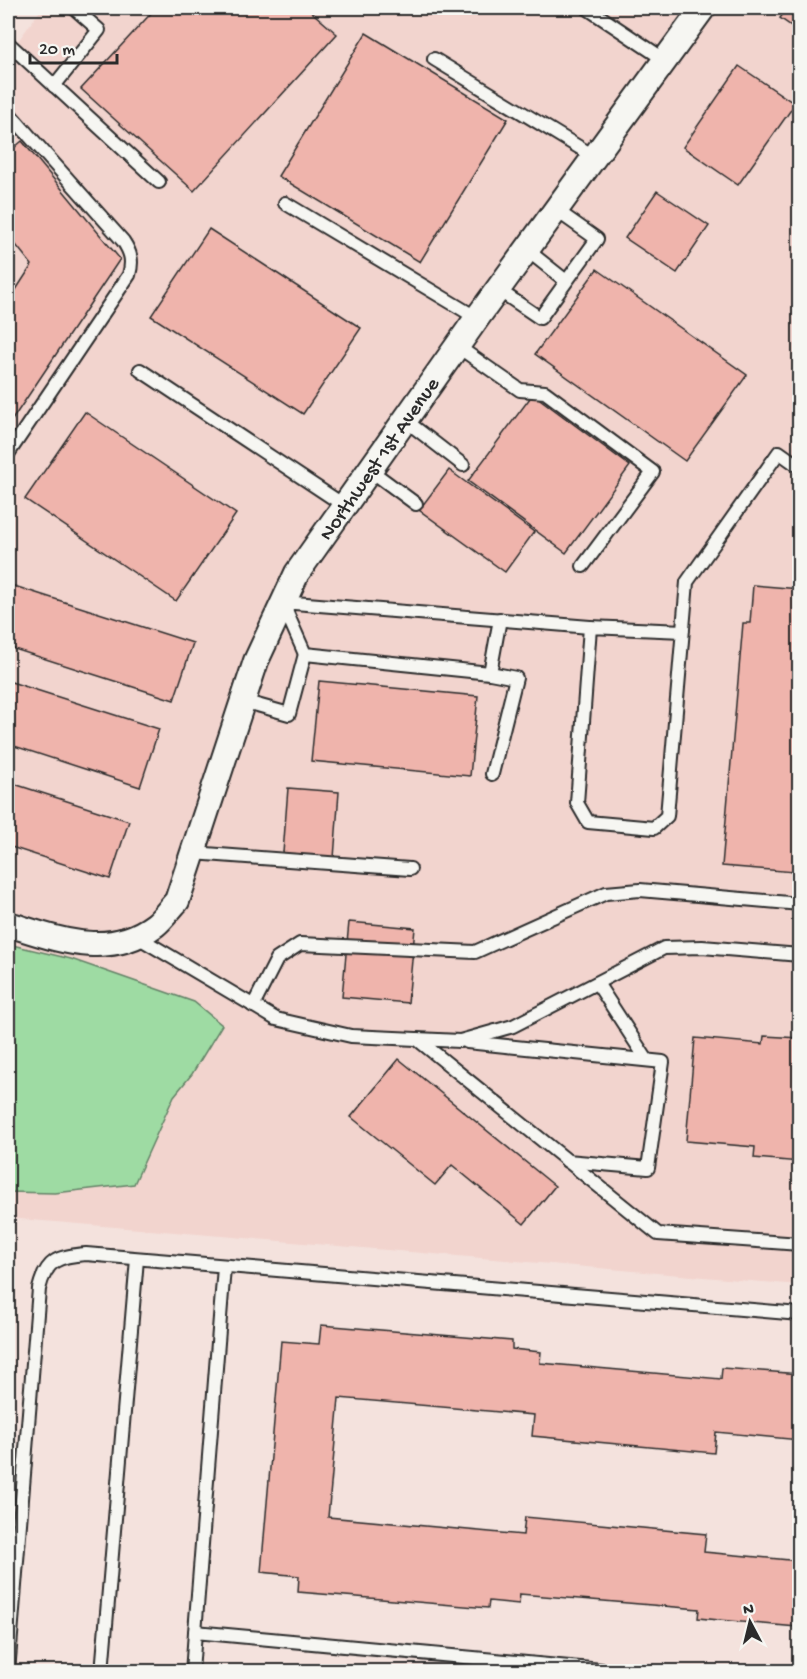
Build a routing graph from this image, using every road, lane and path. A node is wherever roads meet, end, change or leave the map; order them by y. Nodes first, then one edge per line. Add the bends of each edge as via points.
1 (74, 8) edge
2 (586, 8) edge
3 (703, 8) edge
4 (8, 43) edge
5 (434, 59) dead end
6 (665, 60) junction
7 (54, 86) junction
8 (8, 112) edge
9 (595, 157) junction
10 (159, 182) dead end
11 (285, 203) dead end
12 (555, 210) junction
13 (526, 250) junction
14 (566, 281) junction
15 (498, 289) junction
16 (477, 318) junction
17 (457, 346) junction
18 (140, 370) dead end
19 (405, 420) junction
20 (8, 454) edge
21 (463, 465) dead end
22 (800, 467) edge
23 (370, 470) junction
24 (417, 504) dead end
25 (345, 506) junction
26 (583, 566) dead end
27 (282, 602) junction
28 (500, 619) junction
29 (590, 627) junction
30 (683, 631) junction
31 (305, 654) junction
32 (490, 673) junction
33 (243, 701) junction
34 (492, 774) dead end
35 (193, 853) junction
36 (410, 869) dead end
37 (800, 904) edge
38 (8, 924) edge
39 (131, 938) junction
40 (800, 955) edge
41 (597, 983) junction
42 (253, 1006) junction
43 (417, 1039) junction
44 (460, 1041) junction
45 (647, 1060) junction
46 (567, 1161) junction
47 (800, 1244) edge
48 (137, 1259) junction
49 (224, 1267) junction
50 (800, 1314) edge
51 (195, 1632) junction
52 (8, 1671) edge
53 (102, 1671) edge
54 (192, 1671) edge
55 (623, 1671) edge

1 - 7 lane via 99,30
2 - 6 lane
3 - 6 street, Northwest 1st Avenue
4 - 7 lane
5 - 9 lane
6 - 9 street, Northwest 1st Avenue
7 - 10 lane
8 - 20 lane via 123,241 130,251 132,265
9 - 12 street, Northwest 1st Avenue
11 - 16 lane
12 - 13 street, Northwest 1st Avenue
12 - 14 lane via 597,239
13 - 14 lane
13 - 15 street, Northwest 1st Avenue
14 - 15 lane via 540,318
15 - 16 street, Northwest 1st Avenue
16 - 17 street, Northwest 1st Avenue
17 - 19 street, Northwest 1st Avenue
17 - 26 lane via 520,390 545,392 653,472
18 - 25 lane
19 - 21 lane
19 - 23 street, Northwest 1st Avenue
22 - 30 lane via 779,452 687,582
23 - 24 lane
23 - 25 street, Northwest 1st Avenue
25 - 27 street, Northwest 1st Avenue via 297,573
27 - 28 lane
27 - 31 lane
27 - 33 street, Northwest 1st Avenue
28 - 29 lane
28 - 32 lane
29 - 30 lane
29 - 30 lane via 577,803 588,822 654,828 667,816
31 - 32 lane
31 - 33 lane via 289,714
32 - 34 lane via 516,678
33 - 35 street, Northwest 1st Avenue
35 - 36 lane
35 - 39 street, Northwest 1st Avenue via 177,901 155,925
37 - 42 lane via 640,890 606,893 476,952 300,944 277,959
38 - 39 street via 68,943 94,946
39 - 42 lane
40 - 41 lane via 664,948
41 - 44 lane via 513,1026
41 - 45 lane
42 - 43 lane via 276,1019 351,1036
43 - 44 lane
43 - 46 lane
44 - 45 lane
45 - 46 lane via 663,1062 648,1168
46 - 47 lane via 658,1234
48 - 49 lane
48 - 52 lane via 70,1255 58,1258 42,1274
48 - 53 lane
49 - 50 lane
49 - 51 lane
51 - 54 lane
51 - 55 lane

